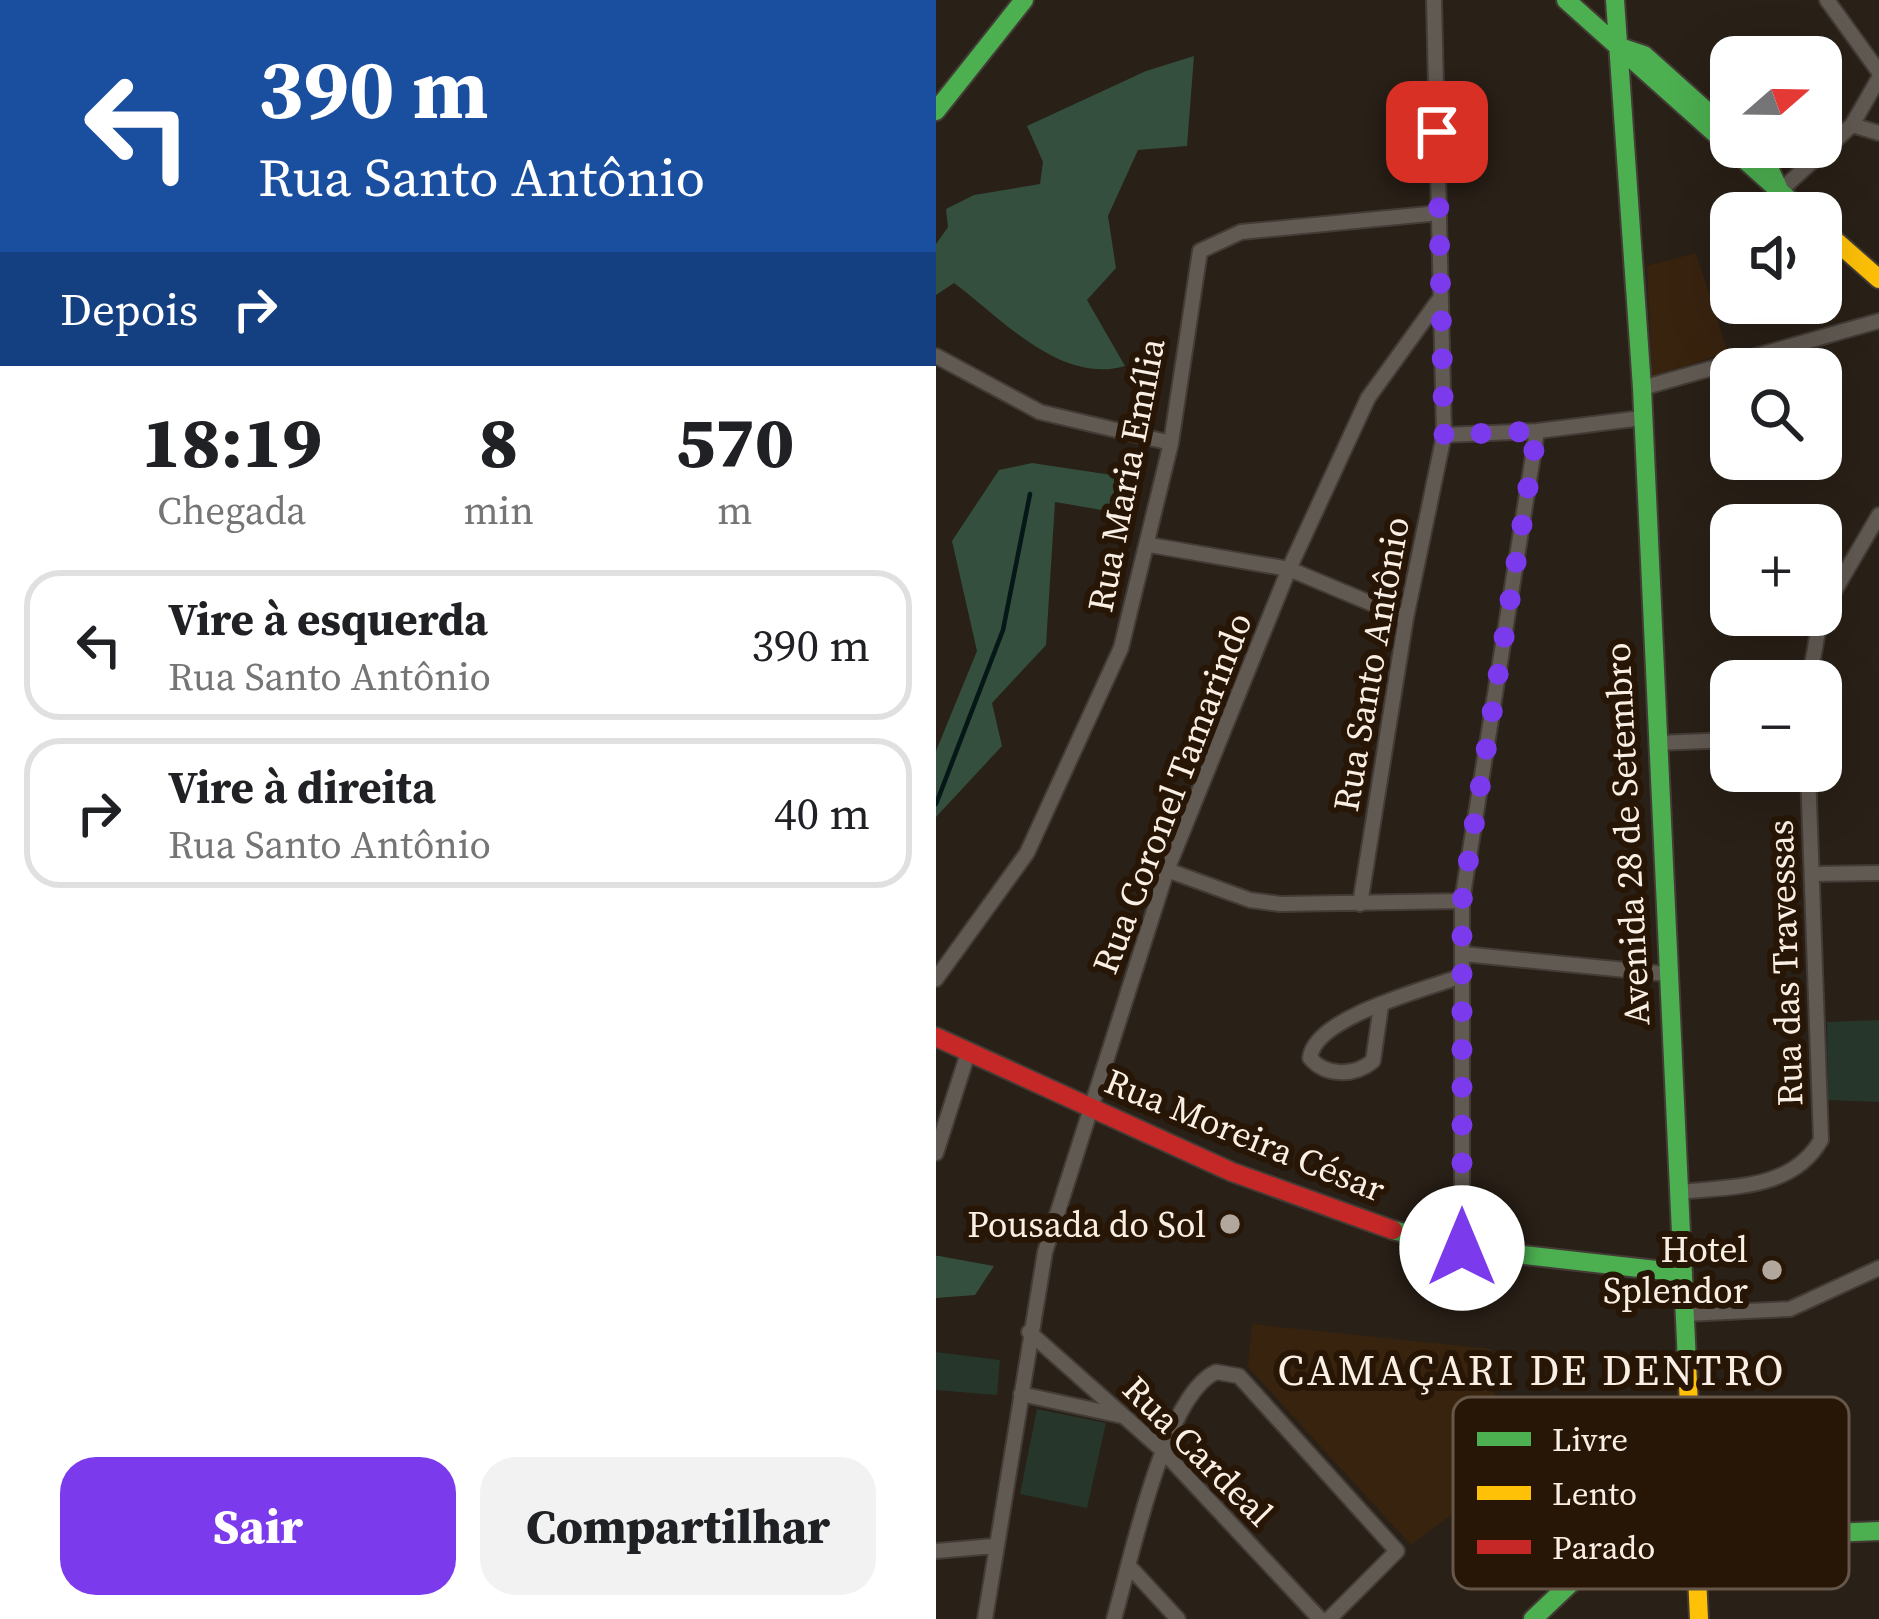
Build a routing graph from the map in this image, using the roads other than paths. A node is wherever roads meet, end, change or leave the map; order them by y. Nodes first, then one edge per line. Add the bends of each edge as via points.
1 (1024, 0) edge
2 (1434, 0) edge
3 (1566, 0) edge
4 (1615, 0) edge
5 (1827, 0) edge
6 (1618, 47) junction
7 (1879, 76) edge
8 (936, 111) edge
9 (1710, 114) edge
10 (1852, 125) junction
11 (1879, 133) edge
12 (1769, 168) edge
13 (1780, 191) junction
14 (1439, 213) junction
15 (1842, 246) edge
16 (1879, 279) edge
17 (1438, 301) junction
18 (1879, 321) edge
19 (936, 356) edge
20 (1642, 388) junction
21 (1642, 418) junction
22 (1537, 431) junction
23 (1444, 435) junction
24 (1172, 443) junction
25 (1876, 525) edge
26 (1150, 545) junction
27 (1289, 569) junction
28 (1842, 580) edge
29 (1406, 618) junction
30 (1710, 741) edge
31 (1658, 742) junction
32 (1809, 792) edge
33 (1167, 870) junction
34 (1879, 873) edge
35 (1811, 874) junction
36 (1462, 901) junction
37 (1360, 904) junction
38 (1463, 953) junction
39 (1667, 974) junction
40 (1462, 976) junction
41 (936, 979) edge
42 (1382, 1006) junction
43 (936, 1037) edge
44 (968, 1053) junction
45 (1093, 1109) junction
46 (936, 1153) edge
47 (1681, 1192) junction
48 (1462, 1248) junction
49 (1879, 1255) edge
50 (1879, 1268) edge
51 (1683, 1273) junction
52 (1859, 1276) junction
53 (1686, 1313) junction
54 (1029, 1332) junction
55 (1021, 1394) junction
56 (1689, 1397) edge
57 (1122, 1416) junction
58 (1162, 1450) junction
59 (1879, 1531) edge
60 (1849, 1533) edge
61 (994, 1546) junction
62 (936, 1551) edge
63 (1130, 1567) junction
64 (1565, 1589) edge
65 (1697, 1589) edge
66 (985, 1619) edge
67 (1114, 1619) edge
68 (1178, 1619) edge
69 (1324, 1619) edge
70 (1533, 1619) edge
71 (1699, 1619) edge

1 - 8 street
2 - 14 street, Rua Santo Antônio
3 - 6 street
4 - 6 street, Avenida 28 de Setembro
5 - 7 street
6 - 9 street via 1644,55
6 - 13 street
6 - 20 street, Avenida 28 de Setembro
7 - 10 street
10 - 11 street
10 - 13 street
12 - 13 street
14 - 17 street, Rua Santo Antônio
14 - 24 street, Rua Maria Emília via 1241,232 1205,245 1195,261
15 - 16 street
17 - 23 street, Rua Santo Antônio
17 - 27 street, Rua Coronel Tamarindo via 1380,376
18 - 20 street
19 - 24 street via 1040,412
20 - 21 street, Avenida 28 de Setembro
21 - 22 street
21 - 31 street, Avenida 28 de Setembro
22 - 23 street
22 - 36 street
23 - 29 street, Rua Santo Antônio
24 - 26 street, Rua Maria Emília
25 - 28 street
26 - 27 street
26 - 41 street, Rua Maria Emília via 1121,648 1027,854
27 - 29 street
27 - 33 street, Rua Coronel Tamarindo
29 - 37 street, Rua Santo Antônio
30 - 31 street
31 - 39 street, Avenida 28 de Setembro
32 - 35 street, Rua das Travessas
33 - 37 street via 1250,899
33 - 45 street, Rua Coronel Tamarindo
34 - 35 street
35 - 47 street, Rua das Travessas via 1820,1140 1782,1177
36 - 37 street
36 - 38 street
38 - 39 street
38 - 40 street
39 - 47 street, Avenida 28 de Setembro
40 - 42 street
40 - 48 street
42 - 42 street via 1344,1019 1314,1042 1310,1058 1343,1073 1373,1060
43 - 44 street, Rua Moreira César
44 - 45 street, Rua Moreira César
44 - 46 street
45 - 48 street, Rua Moreira César via 1364,1223
45 - 54 street, Rua Coronel Tamarindo
47 - 51 street, Avenida 28 de Setembro
48 - 51 street, Rua Moreira César
49 - 52 street
50 - 52 street
51 - 53 street, Avenida 28 de Setembro
52 - 53 street via 1790,1309
53 - 56 street, Avenida 28 de Setembro
54 - 55 street, Rua Coronel Tamarindo
54 - 57 street, Rua Cardeal
55 - 57 street
55 - 61 street, Rua Coronel Tamarindo
57 - 58 street, Rua Cardeal
58 - 63 street
58 - 69 street, Rua Cardeal
58 - 69 street via 1197,1384 1216,1372 1239,1376 1397,1551
59 - 60 street
61 - 62 street
61 - 66 street, Rua Coronel Tamarindo
63 - 67 street
63 - 68 street
64 - 70 street
65 - 71 street, Avenida 28 de Setembro

